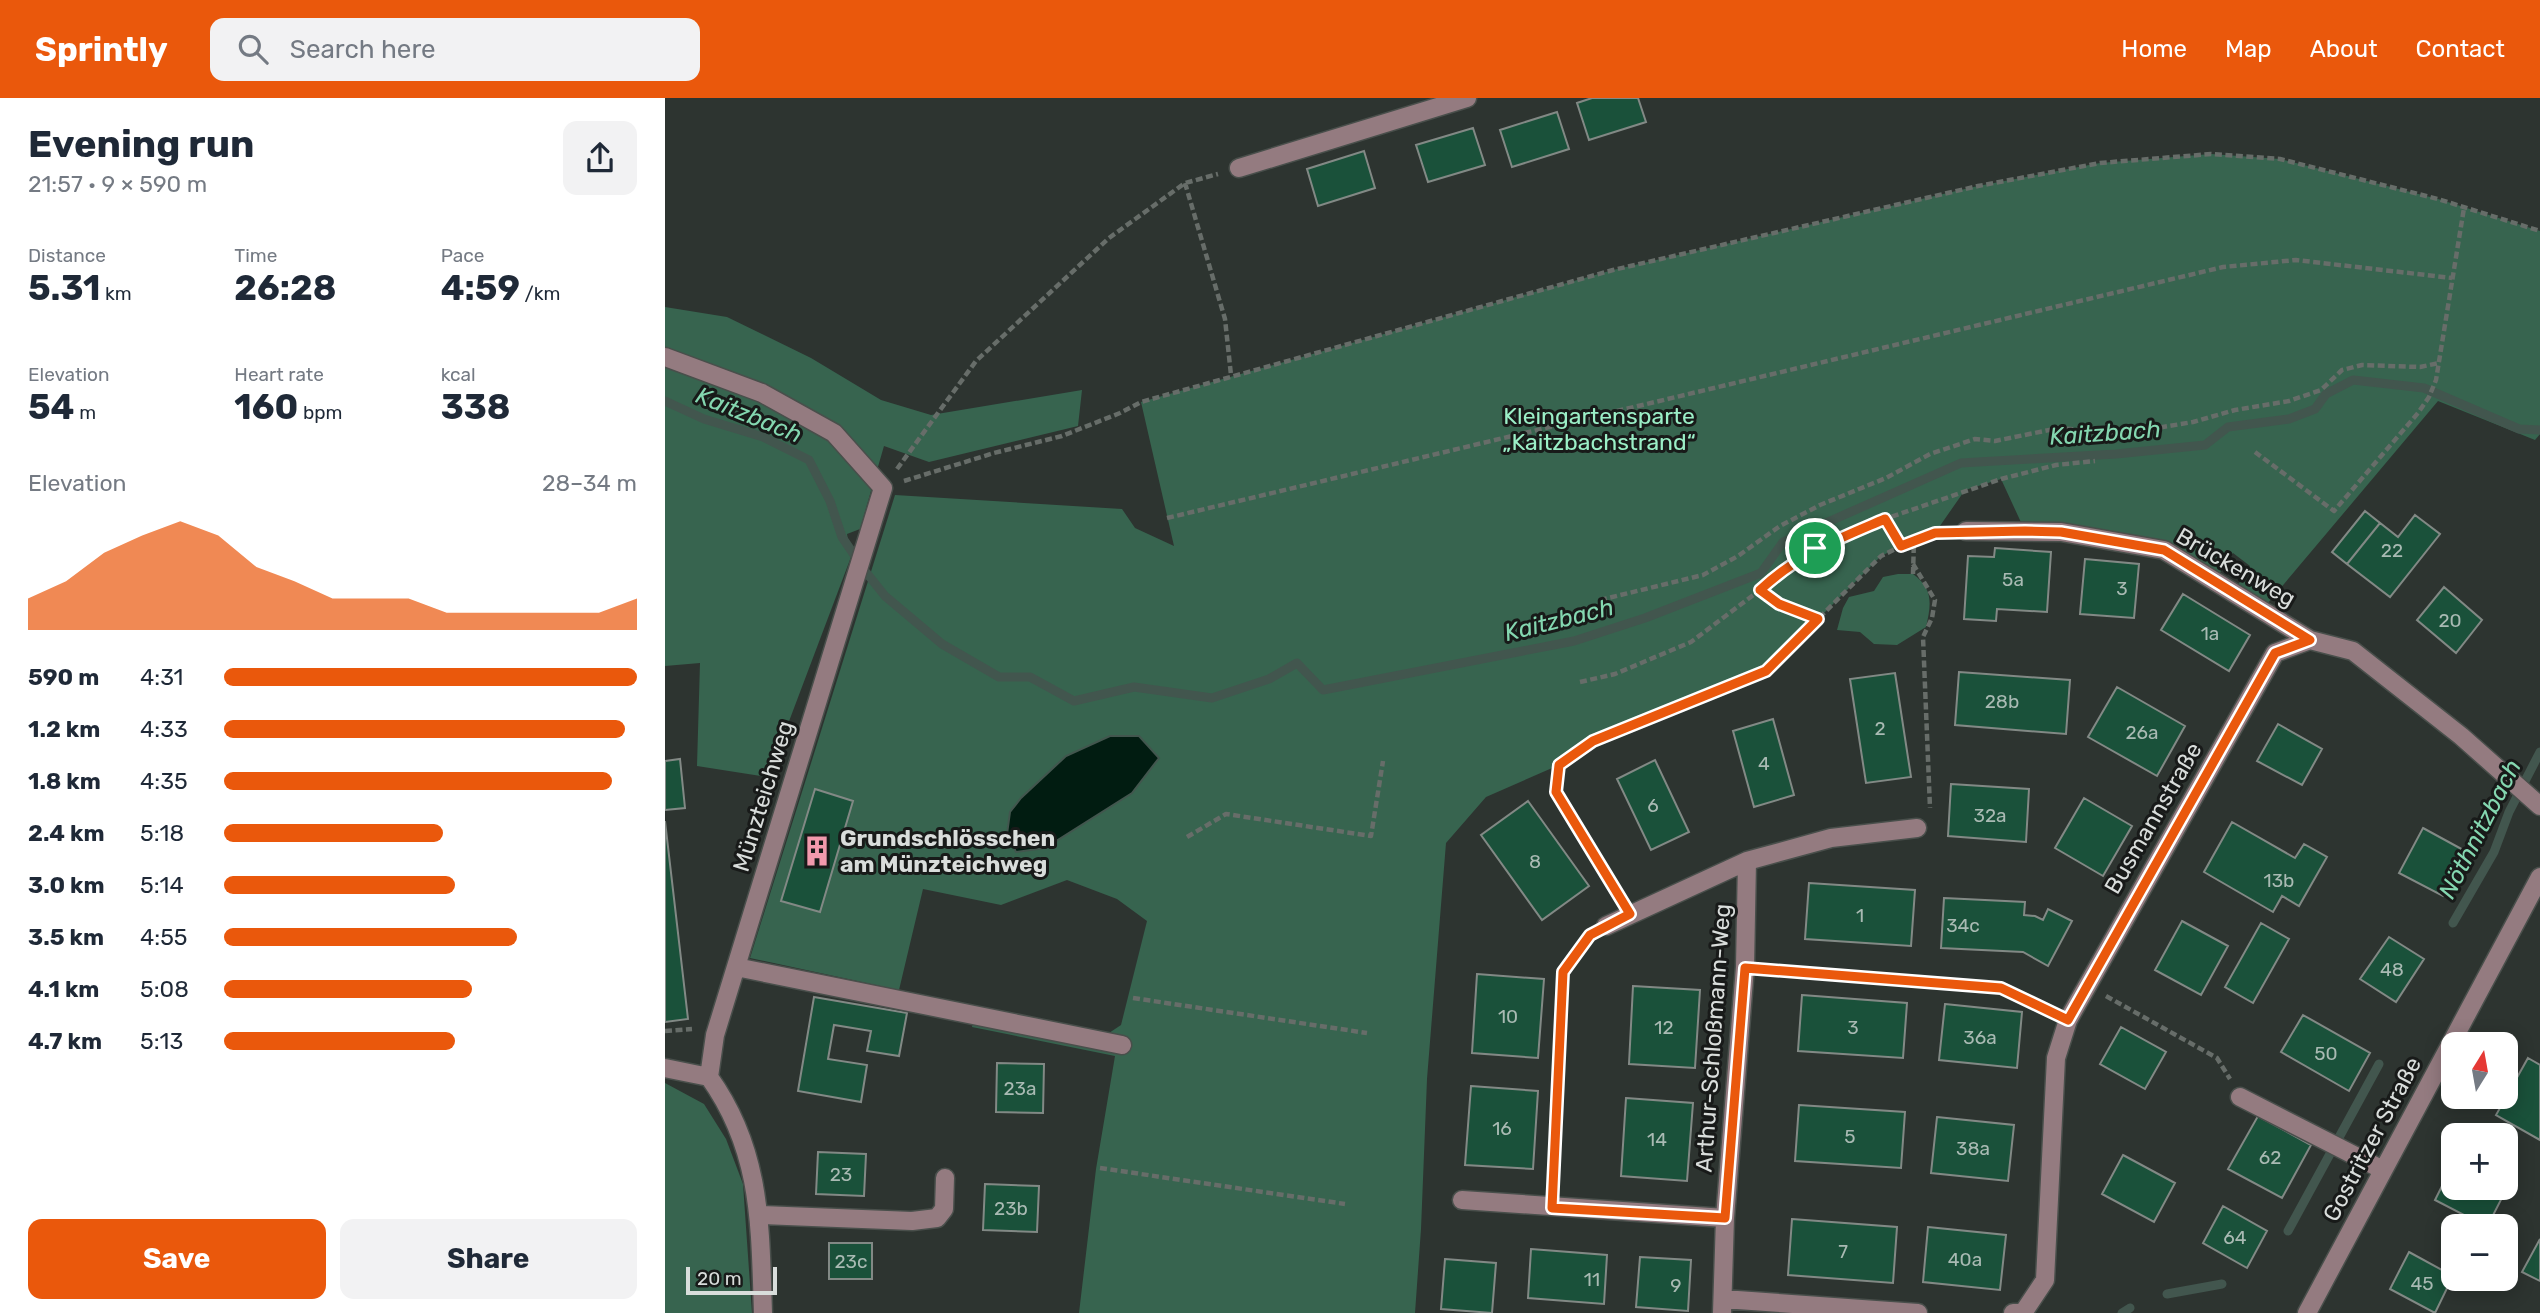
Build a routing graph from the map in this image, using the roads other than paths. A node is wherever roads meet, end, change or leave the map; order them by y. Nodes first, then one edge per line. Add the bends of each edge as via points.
1 (1467, 98) edge
2 (1239, 169) road end
3 (665, 357) edge
4 (1966, 531) road end
5 (2310, 640) junction
6 (2535, 802) edge
7 (1917, 828) road end
8 (1747, 862) junction
9 (2540, 877) edge
10 (1607, 926) road end
11 (736, 967) junction
12 (1122, 1045) dead end
13 (665, 1068) edge
14 (709, 1077) junction
15 (2240, 1097) road end
16 (2382, 1170) junction
17 (945, 1178) dead end
18 (1462, 1200) dead end
19 (760, 1215) junction
20 (1725, 1218) junction
21 (1722, 1306) edge
22 (763, 1313) edge
23 (1918, 1313) edge
24 (2013, 1313) edge
25 (2307, 1313) edge

1 - 2 street
3 - 11 street, Münzteichweg via 762,393 834,433 883,488
4 - 5 street, Brückenweg via 2061,532 2164,550
5 - 6 street via 2353,651 2461,736
5 - 24 street, Busmannstraße via 2275,653 2068,1020 2056,1058 2045,1280 2023,1312
7 - 8 street, Arthur-Schloßmann-Weg via 1831,838
8 - 10 street, Arthur-Schloßmann-Weg
8 - 20 street, Arthur-Schloßmann-Weg via 1745,968
9 - 16 street, Gostritzer Straße
11 - 12 street
11 - 14 street, Münzteichweg via 715,1035
13 - 14 street
14 - 19 street via 744,1142
15 - 16 street
16 - 25 street, Gostritzer Straße
17 - 19 street via 944,1209 937,1217 912,1221
18 - 20 street
19 - 22 street
20 - 21 street, Arthur-Schloßmann-Weg
21 - 23 street

